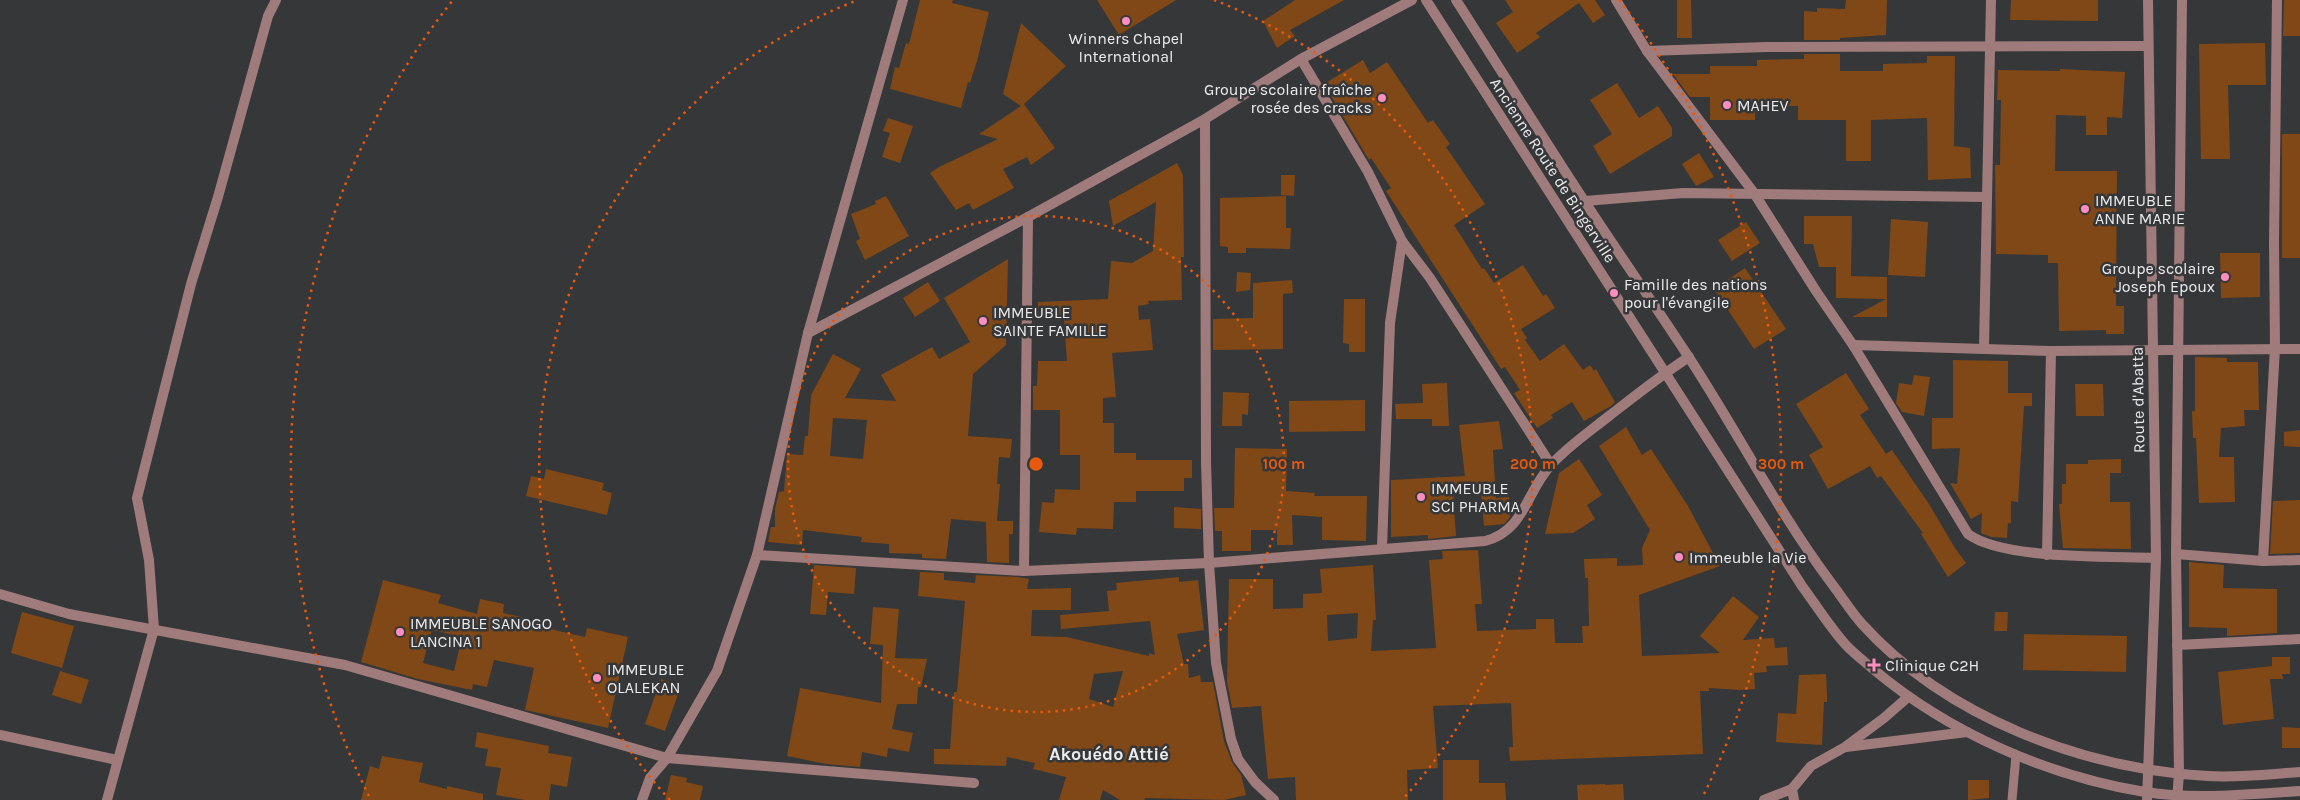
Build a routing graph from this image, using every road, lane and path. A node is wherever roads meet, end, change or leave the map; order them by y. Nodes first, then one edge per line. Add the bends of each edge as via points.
1 (276, 0) edge
2 (903, 0) edge
3 (1412, 0) edge
4 (1426, 0) edge
5 (1456, 0) edge
6 (1616, 0) edge
7 (1991, 0) edge
8 (2148, 0) edge
9 (2182, 0) edge
10 (2277, 0) edge
11 (1991, 46) junction
12 (2148, 46) junction
13 (1647, 50) junction
14 (1302, 59) junction
15 (1204, 119) junction
16 (1754, 193) junction
17 (1986, 197) junction
18 (1585, 201) junction
19 (1028, 218) junction
20 (1402, 241) junction
21 (808, 333) junction
22 (1854, 345) junction
23 (1984, 348) junction
24 (2275, 348) junction
25 (2300, 349) edge
26 (2153, 350) junction
27 (2178, 350) junction
28 (2051, 351) junction
29 (1689, 357) junction
30 (1665, 373) junction
31 (1551, 465) junction
32 (1382, 548) junction
33 (2047, 554) junction
34 (2176, 554) junction
35 (757, 555) junction
36 (2156, 558) junction
37 (2263, 560) junction
38 (2300, 560) edge
39 (1209, 563) junction
40 (1024, 571) junction
41 (0, 594) edge
42 (154, 629) junction
43 (2300, 639) edge
44 (2178, 645) junction
45 (1908, 697) junction
46 (1967, 732) junction
47 (0, 735) edge
48 (1845, 747) junction
49 (2016, 755) junction
50 (666, 758) junction
51 (117, 760) junction
52 (2148, 769) junction
53 (2300, 772) edge
54 (2179, 774) junction
55 (974, 783) dead end
56 (1792, 789) junction
57 (2300, 791) edge
58 (2147, 796) edge
59 (2177, 797) edge
60 (107, 800) edge
61 (642, 800) edge
62 (1274, 800) edge
63 (1764, 800) edge
64 (1794, 800) edge
65 (2012, 800) edge

1 - 42 street via 268,16 191,284 137,498 149,560
2 - 21 street
3 - 14 street
4 - 30 street, Ancienne Route de Bingerville
5 - 18 street, Ancienne Route de Bingerville
6 - 13 street
7 - 11 street
8 - 12 street, Route d'Abatta
9 - 27 street
10 - 24 street
11 - 12 street
11 - 13 street
11 - 17 street
12 - 26 street, Route d'Abatta
13 - 16 street
14 - 15 street
14 - 20 street via 1368,172
15 - 19 street
15 - 39 street
16 - 17 street
16 - 18 street via 1683,193
16 - 22 street
17 - 23 street
18 - 29 street, Ancienne Route de Bingerville
19 - 21 street
19 - 40 street
20 - 31 street via 1430,278
20 - 32 street via 1390,323
21 - 35 street
22 - 23 street
22 - 33 street via 1968,534 1988,545
23 - 28 street
24 - 25 street
24 - 27 street
24 - 37 street
26 - 27 street
26 - 28 street
26 - 36 street, Route d'Abatta
27 - 34 street
28 - 33 street
29 - 30 street
29 - 52 street, Ancienne Route de Bingerville via 1814,561 1862,623 1898,658 1966,706 2022,735 2085,756
30 - 31 street via 1589,431
30 - 45 street, Ancienne Route de Bingerville via 1802,586 1845,644
31 - 32 street via 1535,484 1518,519 1498,538
32 - 39 street
33 - 36 street
34 - 37 street
34 - 44 street
35 - 40 street
35 - 50 street via 716,671
36 - 52 street, Route d'Abatta
37 - 38 street
39 - 40 street
39 - 62 street via 1216,663 1231,739 1238,758 1255,782
41 - 42 street via 69,614
42 - 50 street via 345,665
42 - 51 street
43 - 44 street
44 - 54 street
45 - 46 street, Ancienne Route de Bingerville
45 - 48 street
46 - 48 street
46 - 49 street, Ancienne Route de Bingerville
47 - 51 street
48 - 56 street via 1812,766
49 - 58 street, Ancienne Route de Bingerville via 2081,778
49 - 65 lane
50 - 55 street
50 - 61 street via 650,778
51 - 60 street
52 - 54 street, Ancienne Route de Bingerville
52 - 58 street, Route d'Abatta
53 - 54 street, Ancienne Route de Bingerville via 2227,777
54 - 59 street
56 - 63 street
56 - 64 street
57 - 59 street, Ancienne Route de Bingerville
58 - 59 street, Ancienne Route de Bingerville

